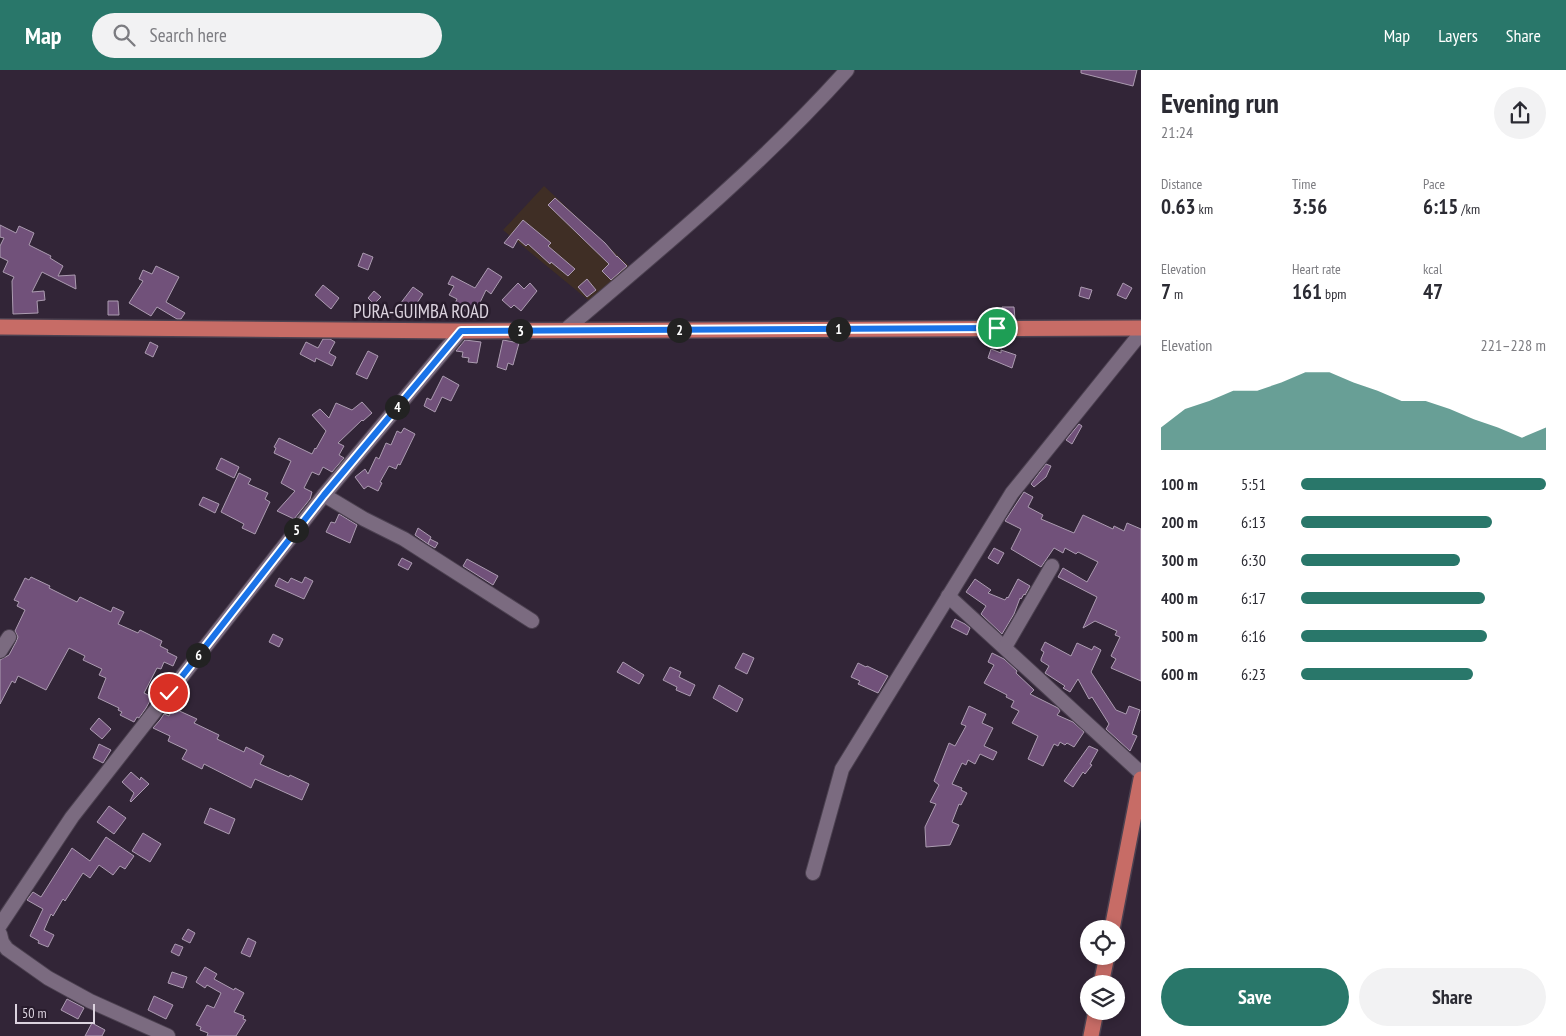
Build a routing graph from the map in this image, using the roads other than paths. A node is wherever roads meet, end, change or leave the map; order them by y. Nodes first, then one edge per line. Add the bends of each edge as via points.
1 (847, 70) edge
2 (0, 327) edge
3 (1141, 328) edge
4 (461, 331) junction
5 (564, 331) junction
6 (1141, 332) edge
7 (324, 495) junction
8 (1052, 566) dead end
9 (948, 596) junction
10 (532, 620) dead end
11 (9, 637) dead end
12 (1005, 647) junction
13 (0, 651) edge
14 (1141, 773) edge
15 (1141, 779) edge
16 (813, 873) dead end
17 (1114, 920) edge
18 (0, 925) edge
19 (0, 934) edge
20 (1094, 1020) edge
21 (168, 1036) edge
22 (1091, 1036) edge

1 - 5 street via 817,104 698,218
2 - 4 main road, PURA-GUIMBA ROAD
3 - 5 main road, PURA-GUIMBA ROAD
4 - 5 main road, PURA-GUIMBA ROAD
4 - 7 street
6 - 9 street via 1012,493
7 - 10 street via 404,539
7 - 18 street via 72,817
8 - 12 street
9 - 12 street
9 - 16 street via 842,769
11 - 13 street
12 - 14 street
15 - 17 main road
19 - 21 street via 7,949 48,978
20 - 22 main road

